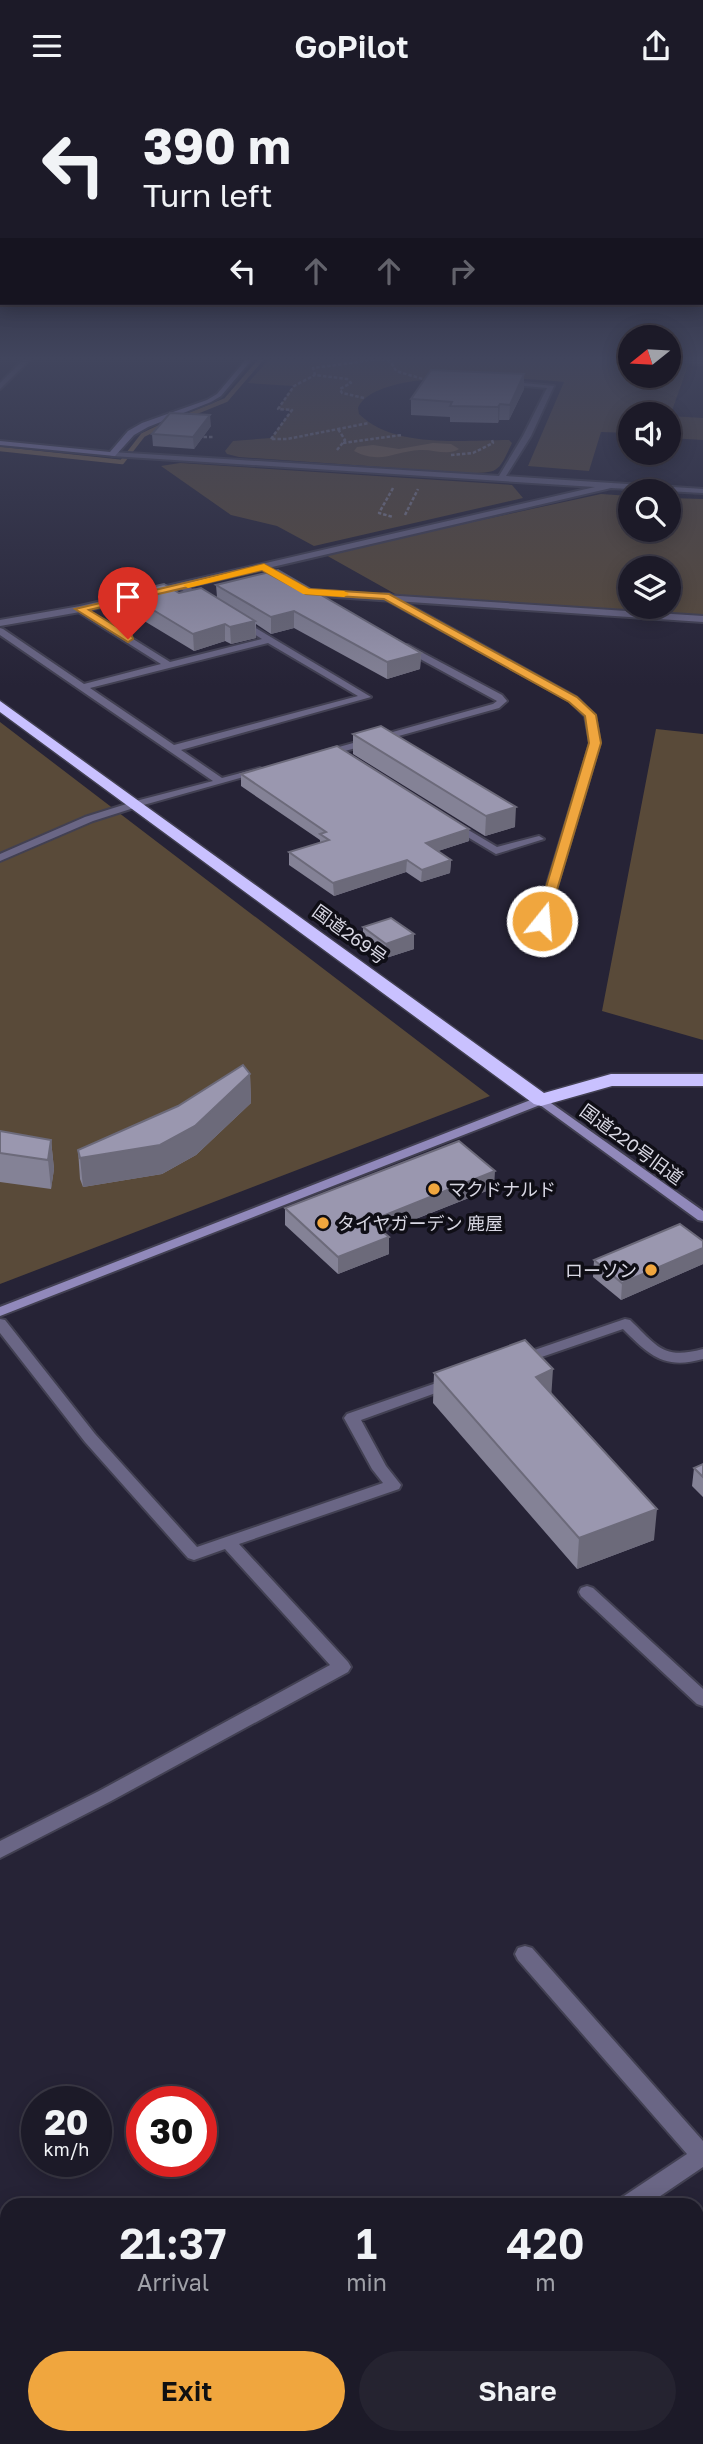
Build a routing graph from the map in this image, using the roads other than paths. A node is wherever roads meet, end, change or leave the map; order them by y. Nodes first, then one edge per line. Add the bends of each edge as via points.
1 (315, 467) edge
2 (508, 467) edge
3 (501, 479) junction
4 (612, 485) junction
5 (703, 491) edge
6 (264, 567) junction
7 (274, 573) edge
8 (285, 579) edge
9 (181, 586) junction
10 (306, 591) junction
11 (386, 596) junction
12 (329, 604) edge
13 (214, 606) edge
14 (80, 609) junction
15 (703, 619) edge
16 (236, 620) edge
17 (0, 623) edge
18 (0, 631) edge
19 (268, 640) junction
20 (397, 642) edge
21 (169, 665) junction
22 (82, 687) junction
23 (0, 705) edge
24 (172, 749) junction
25 (336, 750) junction
26 (310, 757) edge
27 (347, 758) edge
28 (272, 768) edge
29 (220, 781) junction
30 (136, 804) junction
31 (439, 815) edge
32 (539, 839) dead end
33 (0, 857) edge
34 (542, 921) dead end
35 (703, 1080) edge
36 (541, 1100) junction
37 (703, 1217) edge
38 (0, 1312) edge
39 (0, 1323) edge
40 (703, 1354) edge
41 (508, 1364) edge
42 (468, 1377) edge
43 (228, 1542) junction
44 (587, 1592) dead end
45 (703, 1699) edge
46 (0, 1850) edge
47 (525, 1954) dead end
48 (702, 2155) edge
49 (639, 2198) edge

1 - 3 street
2 - 3 street
3 - 4 street
4 - 5 street
4 - 6 street
6 - 7 street
6 - 9 street
8 - 10 street
9 - 13 street
9 - 14 street
10 - 11 street
10 - 12 street
11 - 15 street
11 - 34 street via 573,699 590,715 595,743
14 - 17 street
14 - 21 street
16 - 19 street
18 - 22 street
19 - 21 street
19 - 24 street via 366,697
20 - 25 street via 502,701
21 - 22 street
22 - 24 street
23 - 30 highway, 国道269号
24 - 29 street
25 - 26 street
25 - 27 street
28 - 29 street
29 - 30 street
30 - 33 street
30 - 36 highway, 国道269号
31 - 32 street via 496,851
35 - 36 highway via 611,1080
36 - 37 street, 国道220号旧道
36 - 38 street
39 - 43 street via 90,1439 194,1554
40 - 41 street via 687,1360 661,1358 625,1323
42 - 43 street via 352,1417 380,1469 394,1485
43 - 46 street via 341,1667
44 - 45 street
47 - 48 street
48 - 49 street

